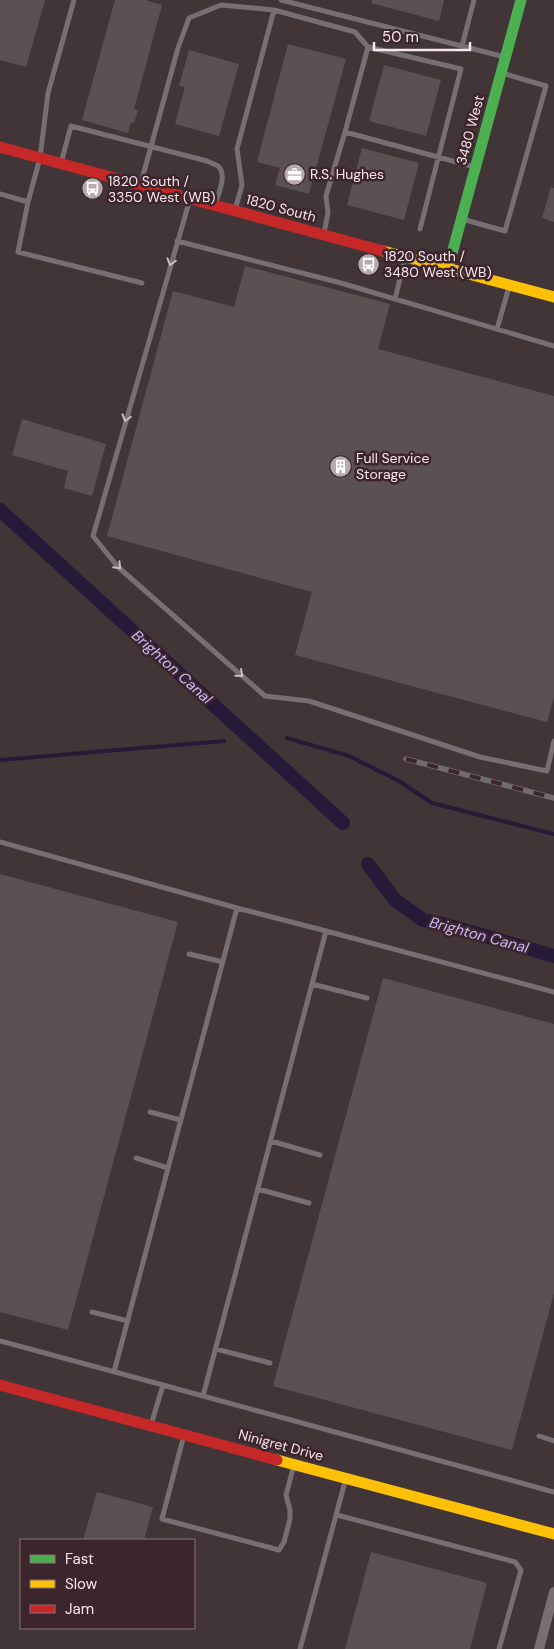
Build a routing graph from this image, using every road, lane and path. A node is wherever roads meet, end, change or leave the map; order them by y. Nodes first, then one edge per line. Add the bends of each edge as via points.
1 (74, 0) edge
2 (281, 0) edge
3 (474, 0) edge
4 (521, 0) edge
5 (274, 10) junction
6 (462, 46) junction
7 (368, 47) junction
8 (506, 57) junction
9 (501, 72) junction
10 (345, 132) junction
11 (0, 147) edge
12 (151, 147) junction
13 (439, 157) junction
14 (40, 158) junction
15 (61, 164) junction
16 (476, 167) junction
17 (140, 185) junction
18 (0, 194) edge
19 (190, 198) junction
20 (28, 202) junction
21 (215, 205) junction
22 (234, 210) junction
23 (462, 219) junction
24 (420, 229) dead end
25 (324, 235) junction
26 (177, 241) junction
27 (406, 257) junction
28 (448, 268) junction
29 (142, 283) dead end
30 (510, 285) junction
31 (554, 297) edge
32 (395, 299) junction
33 (497, 329) junction
34 (554, 346) edge
35 (554, 741) edge
36 (0, 842) edge
37 (237, 908) junction
38 (326, 931) junction
39 (189, 954) dead end
40 (223, 962) junction
41 (312, 984) junction
42 (554, 992) edge
43 (367, 998) dead end
44 (150, 1112) dead end
45 (181, 1120) junction
46 (271, 1141) junction
47 (320, 1155) dead end
48 (136, 1158) dead end
49 (168, 1168) junction
50 (258, 1189) junction
51 (309, 1203) dead end
52 (92, 1312) dead end
53 (128, 1321) junction
54 (0, 1341) edge
55 (216, 1349) junction
56 (270, 1363) dead end
57 (114, 1372) junction
58 (0, 1385) edge
59 (163, 1385) junction
60 (203, 1396) junction
61 (151, 1425) junction
62 (184, 1434) junction
63 (539, 1436) dead end
64 (554, 1441) edge
65 (295, 1464) junction
66 (346, 1478) junction
67 (554, 1492) edge
68 (337, 1514) junction
69 (554, 1534) edge
70 (554, 1592) edge
71 (300, 1649) edge
72 (499, 1649) edge
73 (539, 1649) edge

1 - 14 lane via 48,93
2 - 6 lane
3 - 6 lane
4 - 8 street, 3480 West
5 - 7 lane via 355,32
5 - 12 lane via 220,5 189,18
5 - 22 lane via 237,150 242,185
6 - 8 lane
7 - 10 lane
7 - 13 lane via 462,70
8 - 9 street, 3480 West
9 - 16 street, 3480 West
9 - 23 lane via 546,86 505,231
10 - 13 lane
10 - 25 lane via 326,196 328,213
11 - 14 street, 1820 South
12 - 15 lane via 71,126
12 - 17 lane
12 - 21 lane via 207,161 218,167 222,173
13 - 16 lane
13 - 24 lane
14 - 15 street, 1820 South
14 - 20 lane
15 - 17 street, 1820 South
16 - 23 street, 3480 West
17 - 19 street, 1820 South
18 - 20 lane
19 - 21 street, 1820 South
19 - 26 lane
20 - 29 lane via 18,252
21 - 22 street, 1820 South
22 - 25 street, 1820 South
23 - 28 street, 3480 West
25 - 27 street, 1820 South
26 - 32 lane
26 -> 35 lane via 92,536 118,567 264,696 309,701 480,757 547,771
27 - 28 street, 1820 South
27 - 32 lane
28 - 30 street, 1820 South
30 - 31 street, 1820 South
30 - 33 lane
32 - 33 lane
33 - 34 lane
36 - 37 lane
37 - 38 lane
37 - 40 lane
38 - 41 lane
38 - 42 lane
39 - 40 lane
40 - 45 lane
41 - 43 lane
41 - 46 lane
44 - 45 lane
45 - 49 lane
46 - 47 lane
46 - 50 lane
48 - 49 lane
49 - 53 lane
50 - 51 lane
50 - 55 lane
52 - 53 lane
53 - 57 lane
54 - 57 lane
55 - 56 lane
55 - 60 lane
57 - 59 lane
58 - 61 street, Ninigret Drive
59 - 60 lane
59 - 61 lane
60 - 67 lane
61 - 62 street, Ninigret Drive
62 - 65 street, Ninigret Drive
62 - 65 lane via 162,1519 279,1550 290,1518 286,1494
63 - 64 lane
65 - 66 street, Ninigret Drive
66 - 68 lane
66 - 69 street, Ninigret Drive
68 - 71 lane
68 - 72 lane via 515,1562 521,1570
70 - 73 street

